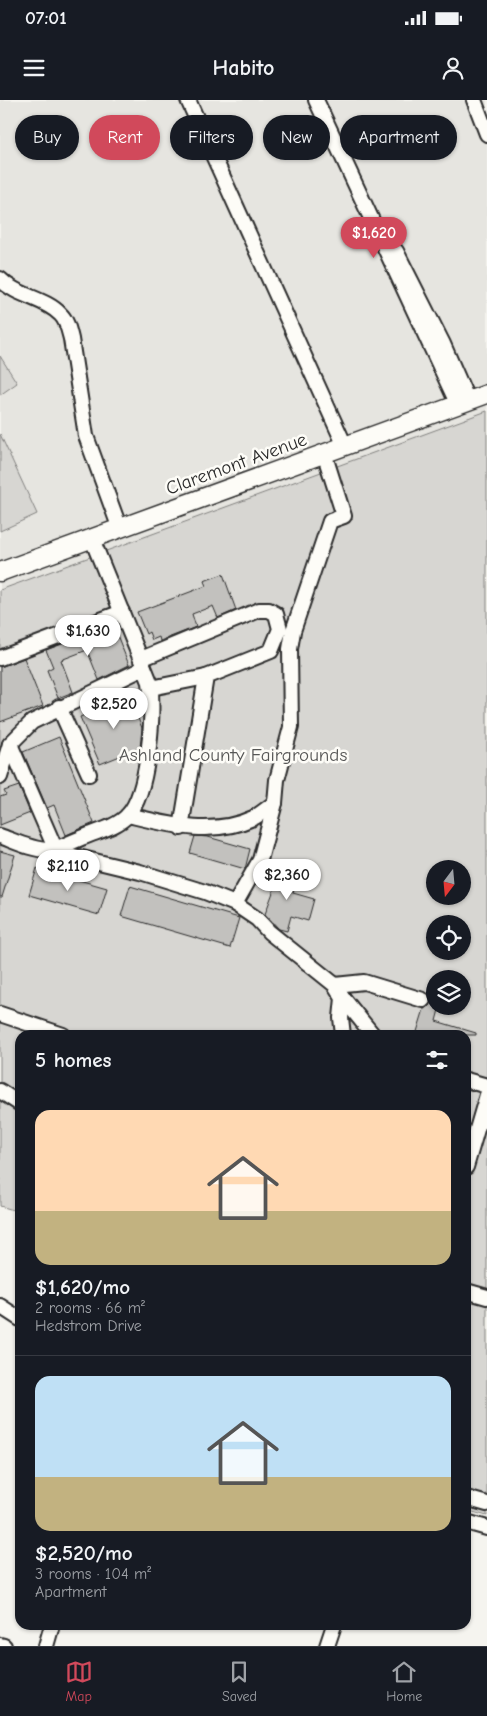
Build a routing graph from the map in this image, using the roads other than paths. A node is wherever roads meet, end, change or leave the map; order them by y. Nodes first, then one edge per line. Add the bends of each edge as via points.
1 (188, 100) edge
2 (316, 100) edge
3 (325, 100) edge
4 (474, 100) edge
5 (487, 134) edge
6 (0, 279) edge
7 (487, 394) edge
8 (463, 403) junction
9 (346, 446) junction
10 (324, 453) junction
11 (120, 529) junction
12 (92, 539) junction
13 (0, 572) edge
14 (122, 612) junction
15 (300, 612) junction
16 (280, 629) junction
17 (271, 651) junction
18 (0, 658) edge
19 (143, 664) junction
20 (291, 671) junction
21 (206, 676) junction
22 (151, 688) junction
23 (59, 707) junction
24 (10, 744) junction
25 (89, 774) dead end
26 (0, 775) edge
27 (275, 802) junction
28 (128, 815) junction
29 (181, 828) junction
30 (0, 836) edge
31 (52, 849) junction
32 (235, 904) junction
33 (335, 985) junction
34 (343, 998) junction
35 (423, 1000) dead end
36 (0, 1014) edge
37 (48, 1030) edge
38 (342, 1030) edge
39 (369, 1030) edge
40 (471, 1081) edge
41 (487, 1086) edge
42 (0, 1091) edge
43 (487, 1095) edge
44 (15, 1101) edge
45 (471, 1150) edge
46 (471, 1292) edge
47 (487, 1296) edge
48 (0, 1306) edge
49 (15, 1316) edge
50 (471, 1499) edge
51 (487, 1504) edge
52 (471, 1523) edge
53 (487, 1528) edge
54 (51, 1630) edge
55 (333, 1630) edge
56 (0, 1645) edge
57 (4, 1646) edge
58 (46, 1646) edge
59 (328, 1646) edge

1 - 9 street
2 - 8 street
3 - 8 street
4 - 5 street
6 - 11 street via 56,311 66,323 86,436
7 - 8 main road, Claremont Avenue
8 - 9 main road, Claremont Avenue
9 - 10 main road, Claremont Avenue
10 - 11 main road, Claremont Avenue
10 - 15 street via 344,516 330,520
11 - 12 main road, Claremont Avenue
12 - 13 main road, Claremont Avenue
12 - 14 street
14 - 18 street
14 - 19 street
15 - 16 street
15 - 20 street via 290,650
16 - 17 street
16 - 19 street via 276,614 259,610
17 - 20 street via 285,661
17 - 21 street
19 - 22 street
19 - 23 street
20 - 27 street via 292,727 277,780
21 - 22 street
21 - 29 street
22 - 28 street via 152,723 147,759 136,800
23 - 24 street via 32,722
23 - 25 street
24 - 26 street
24 - 31 street
27 - 29 street via 253,818 220,828
27 - 32 street via 260,860
28 - 29 street
28 - 31 street via 118,823
30 - 31 street
31 - 32 street via 140,872
32 - 33 street
33 - 34 street
33 - 35 street via 364,982
34 - 38 street
34 - 39 street
36 - 37 street
40 - 41 street
42 - 44 street
43 - 45 street
46 - 47 street
48 - 49 street
50 - 51 street
52 - 53 street
54 - 58 street
55 - 59 street
56 - 57 street

